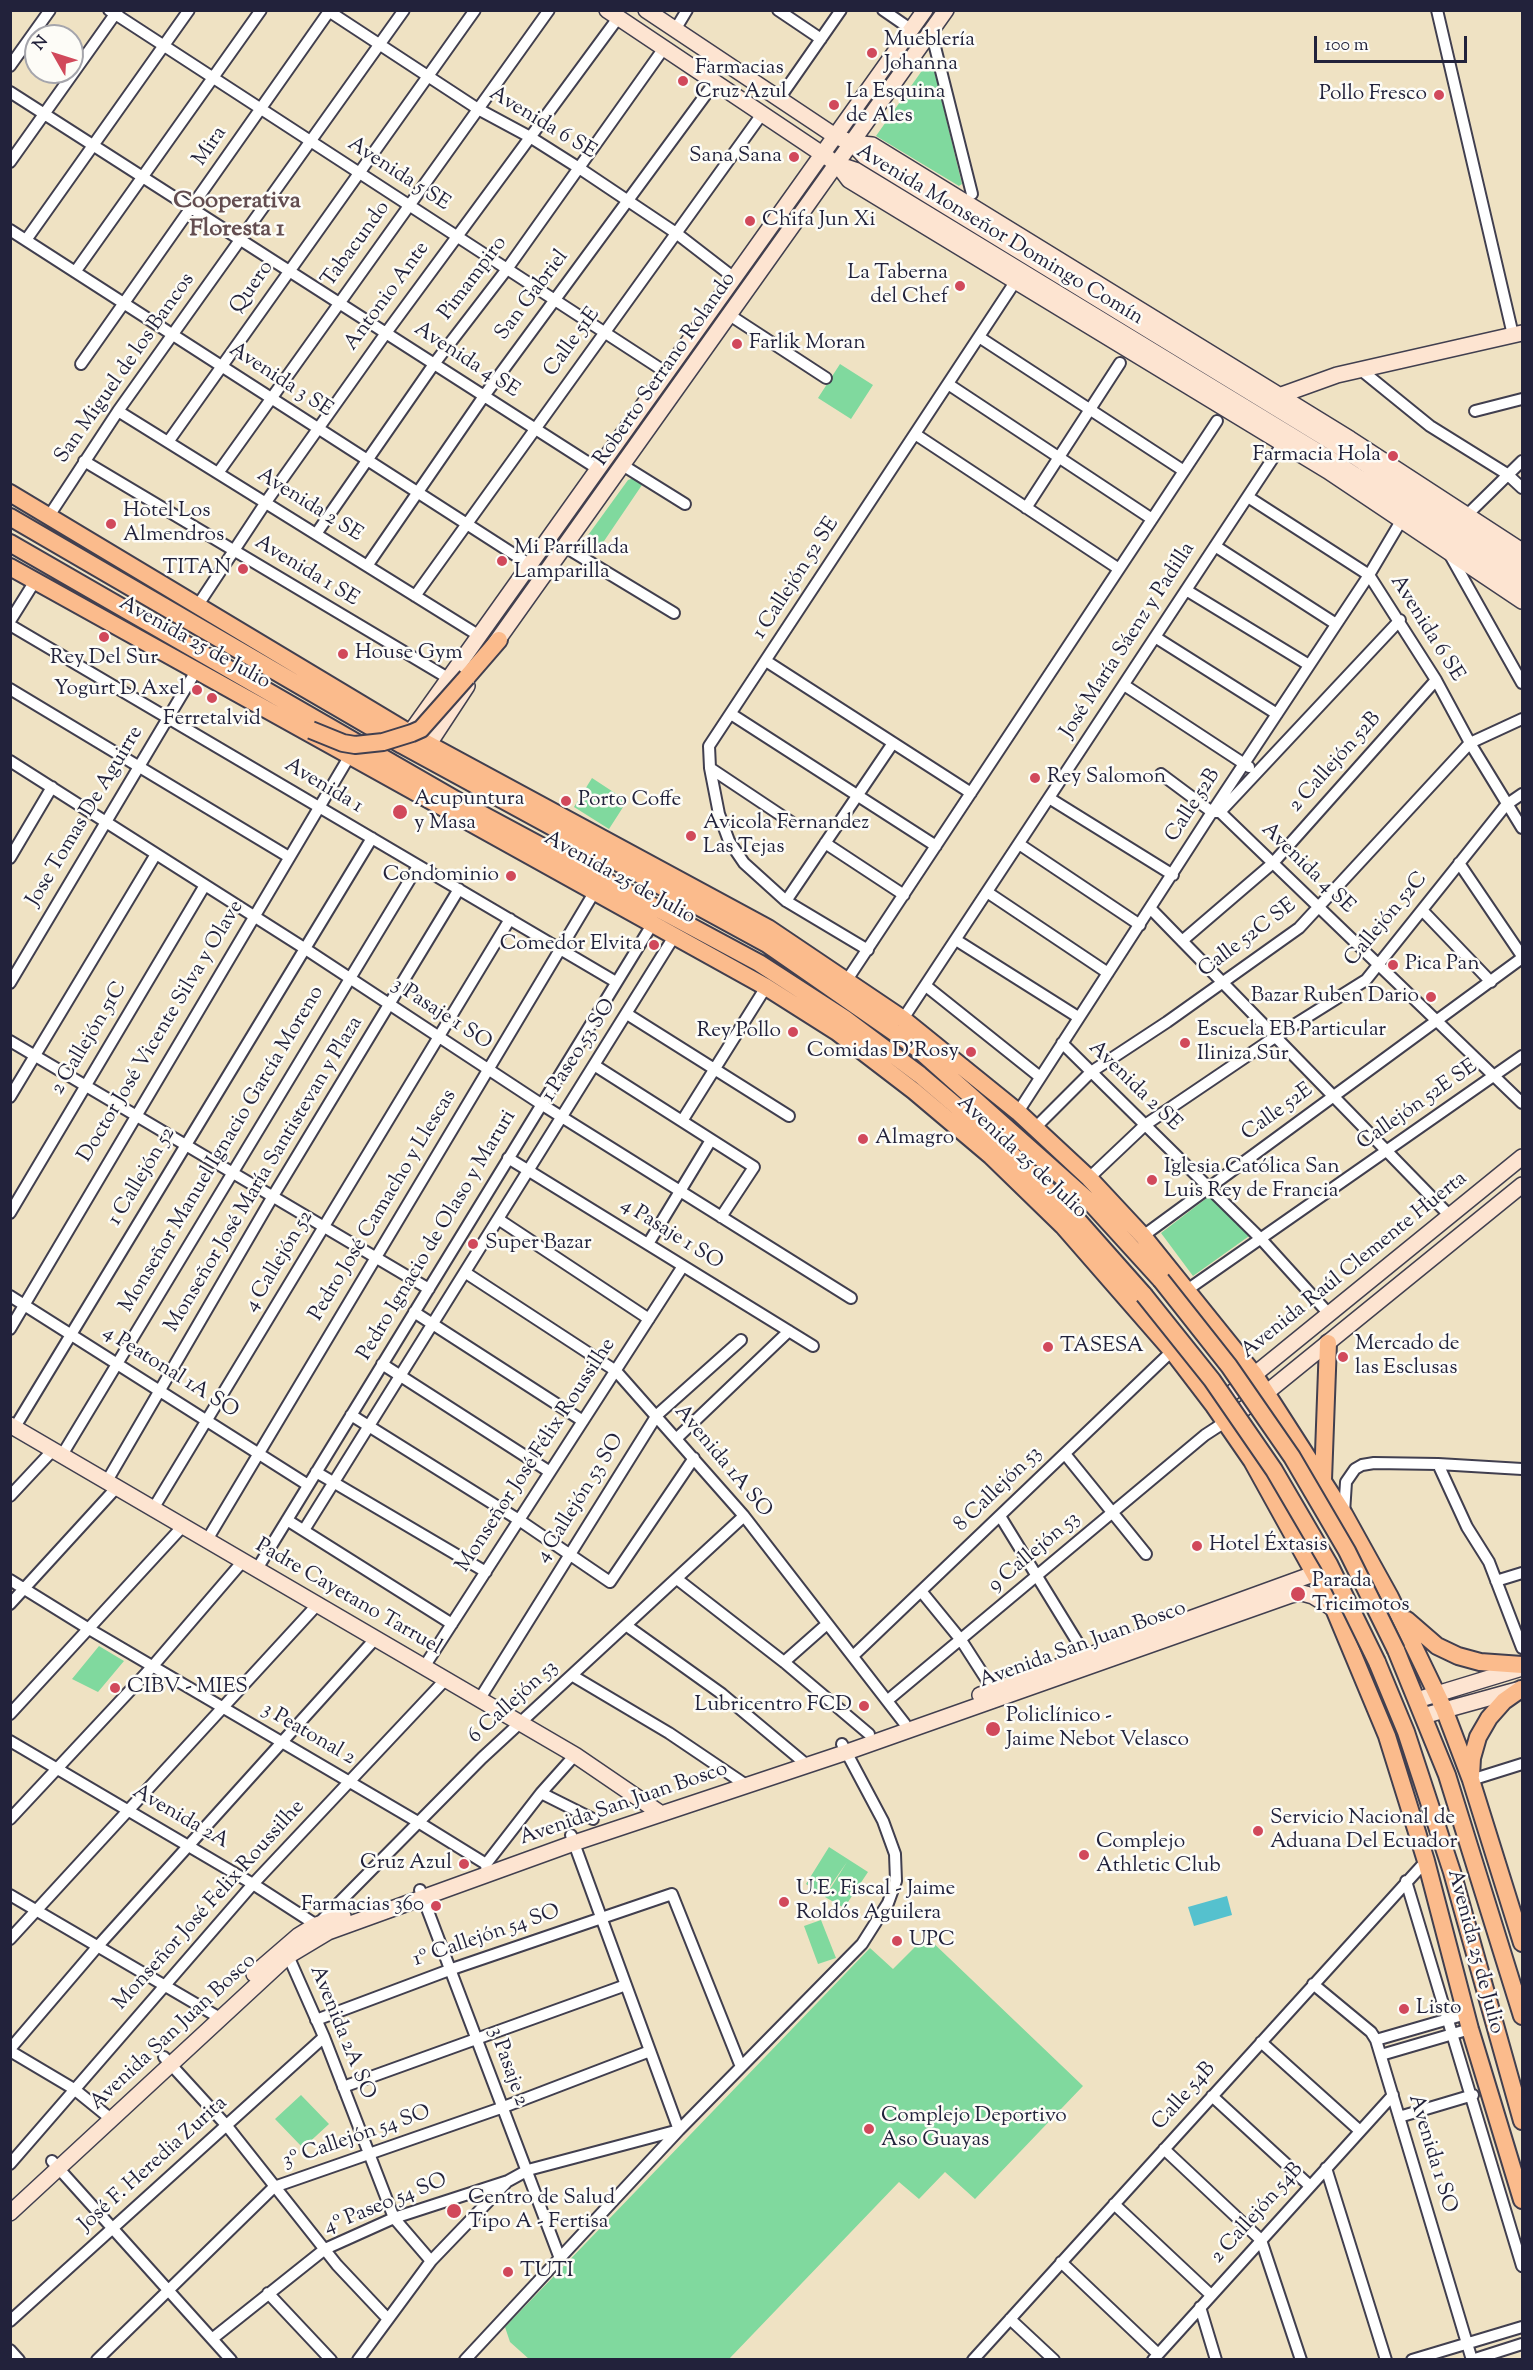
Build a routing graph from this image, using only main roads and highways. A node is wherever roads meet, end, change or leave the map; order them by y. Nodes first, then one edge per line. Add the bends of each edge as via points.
1 (646, 10) edge
2 (926, 10) edge
3 (946, 10) edge
4 (612, 14) edge
5 (836, 136) junction
6 (852, 143) junction
7 (822, 154) junction
8 (837, 164) junction
9 (1074, 311) junction
10 (1518, 334) edge
11 (1271, 399) junction
12 (1286, 439) junction
13 (10, 493) edge
14 (13, 521) edge
15 (10, 543) edge
16 (1522, 551) edge
17 (10, 567) edge
18 (1522, 568) edge
19 (1522, 585) edge
20 (1522, 601) edge
21 (169, 634) junction
22 (499, 640) junction
23 (160, 651) junction
24 (281, 718) junction
25 (406, 739) junction
26 (425, 749) junction
27 (918, 1049) junction
28 (962, 1067) junction
29 (1522, 1158) edge
30 (1522, 1185) edge
31 (1328, 1343) junction
32 (1242, 1360) junction
33 (1254, 1374) junction
34 (1201, 1389) junction
35 (1266, 1393) junction
36 (1214, 1406) junction
37 (1281, 1416) junction
38 (1225, 1422) junction
39 (13, 1426) edge
40 (1240, 1443) junction
41 (1323, 1480) junction
42 (1316, 1573) junction
43 (1390, 1597) junction
44 (1334, 1609) junction
45 (1229, 1611) junction
46 (1352, 1650) junction
47 (1522, 1666) edge
48 (1522, 1689) edge
49 (1437, 1693) junction
50 (1417, 1700) junction
51 (972, 1703) junction
52 (1423, 1716) junction
53 (1447, 1717) junction
54 (1406, 1732) junction
55 (844, 1748) junction
56 (1447, 1775) junction
57 (1471, 1780) junction
58 (656, 1810) junction
59 (1522, 1943) edge
60 (1522, 2016) edge
61 (1478, 2051) junction
62 (1522, 2122) edge
63 (1522, 2200) edge
64 (11, 2208) edge

1 - 5 main road, Avenida Monseñor Domingo Comín
2 - 5 main road, Roberto Serrano Rolando
3 - 6 main road, Roberto Serrano Rolando
4 - 7 main road
5 - 6 main road, Avenida Monseñor Domingo Comín
5 - 7 main road, Roberto Serrano Rolando
6 - 8 main road, Roberto Serrano Rolando
6 - 11 main road, Avenida Monseñor Domingo Comín via 864,156 1053,264
7 - 8 main road
7 - 25 main road, Roberto Serrano Rolando
8 - 9 main road, Avenida Monseñor Domingo Comín via 855,170
8 - 9 main road, Avenida Monseñor Domingo Comín via 849,180 1015,282
8 - 22 main road, Roberto Serrano Rolando
9 - 12 main road, Avenida Monseñor Domingo Comín
10 - 11 main road via 1361,370
11 - 16 main road, Avenida Monseñor Domingo Comín via 1350,439
11 - 18 main road, Avenida Monseñor Domingo Comín
12 - 19 main road, Avenida Monseñor Domingo Comín
12 - 20 main road, Avenida Monseñor Domingo Comín
13 - 25 main road, Avenida 25 de Julio via 198,604
14 - 25 main road, Avenida 25 de Julio
15 - 21 main road, Avenida 25 de Julio
17 - 23 main road, Avenida 25 de Julio
21 - 23 main road
21 - 54 main road, Avenida 25 de Julio, bridge via 463,804 759,963 844,1018 920,1075 1001,1144 1074,1216 1144,1295 1212,1380 1274,1470 1329,1564
22 - 24 main road, bridge via 421,729 412,733 355,745
22 - 26 main road, Roberto Serrano Rolando
23 - 24 main road, Avenida 25 de Julio
24 - 34 main road, Avenida 25 de Julio via 675,934 766,987 867,1055 991,1156 1062,1226
25 - 26 main road, Avenida 25 de Julio
26 - 27 main road, Avenida 25 de Julio via 766,944
26 - 28 main road, Avenida 25 de Julio via 768,928 903,1019
27 - 28 main road
27 - 50 main road, Avenida 25 de Julio, bridge via 1090,1202 1161,1280 1229,1366 1292,1456 1347,1551
28 - 32 main road, Avenida 25 de Julio via 1089,1178 1143,1236
29 - 33 main road, Avenida Raúl Clemente Huerta
30 - 31 main road, Avenida Raúl Clemente Huerta
31 - 35 main road, Avenida Raúl Clemente Huerta
31 - 41 main road
32 - 33 main road, Avenida 25 de Julio
32 - 34 main road via 1227,1382 1210,1390
33 - 35 main road, Avenida 25 de Julio
33 - 36 main road, Avenida Raúl Clemente Huerta
34 - 36 main road, Avenida 25 de Julio
35 - 37 main road, Avenida 25 de Julio
35 - 38 main road, Avenida Raúl Clemente Huerta
36 - 38 main road, Avenida 25 de Julio
37 - 40 main road via 1260,1420
37 - 41 main road, Avenida 25 de Julio
38 - 40 main road, Avenida 25 de Julio
39 - 58 main road, Padre Cayetano Tarruel via 575,1755
40 - 42 main road, Avenida 25 de Julio
41 - 43 main road, Avenida 25 de Julio
42 - 44 main road, Avenida 25 de Julio
42 - 45 main road, Avenida San Juan Bosco
43 - 47 main road via 1419,1632 1437,1646 1480,1662
43 - 49 main road, Avenida 25 de Julio
44 - 45 main road, Avenida San Juan Bosco via 1302,1593
44 - 46 main road, Avenida 25 de Julio
45 - 51 main road, Avenida San Juan Bosco
46 - 54 main road
46 - 61 main road, Avenida 25 de Julio via 1387,1736
47 - 49 main road
48 - 53 main road
48 - 57 main road via 1504,1701 1484,1728 1472,1758
49 - 50 main road
49 - 53 main road, Avenida 25 de Julio
50 - 52 main road, Avenida 25 de Julio
51 - 55 main road, Avenida San Juan Bosco
51 - 55 main road, Avenida San Juan Bosco via 869,1734
52 - 53 main road
52 - 56 main road, Avenida 25 de Julio
53 - 56 main road
53 - 57 main road, Avenida 25 de Julio
54 - 62 main road, Avenida 25 de Julio via 1452,1872
55 - 58 main road, Avenida San Juan Bosco
56 - 60 main road, Avenida 25 de Julio
57 - 59 main road, Avenida 25 de Julio
58 - 64 main road, Avenida San Juan Bosco via 322,1929 286,1951
61 - 62 main road
61 - 63 main road, Avenida 25 de Julio

